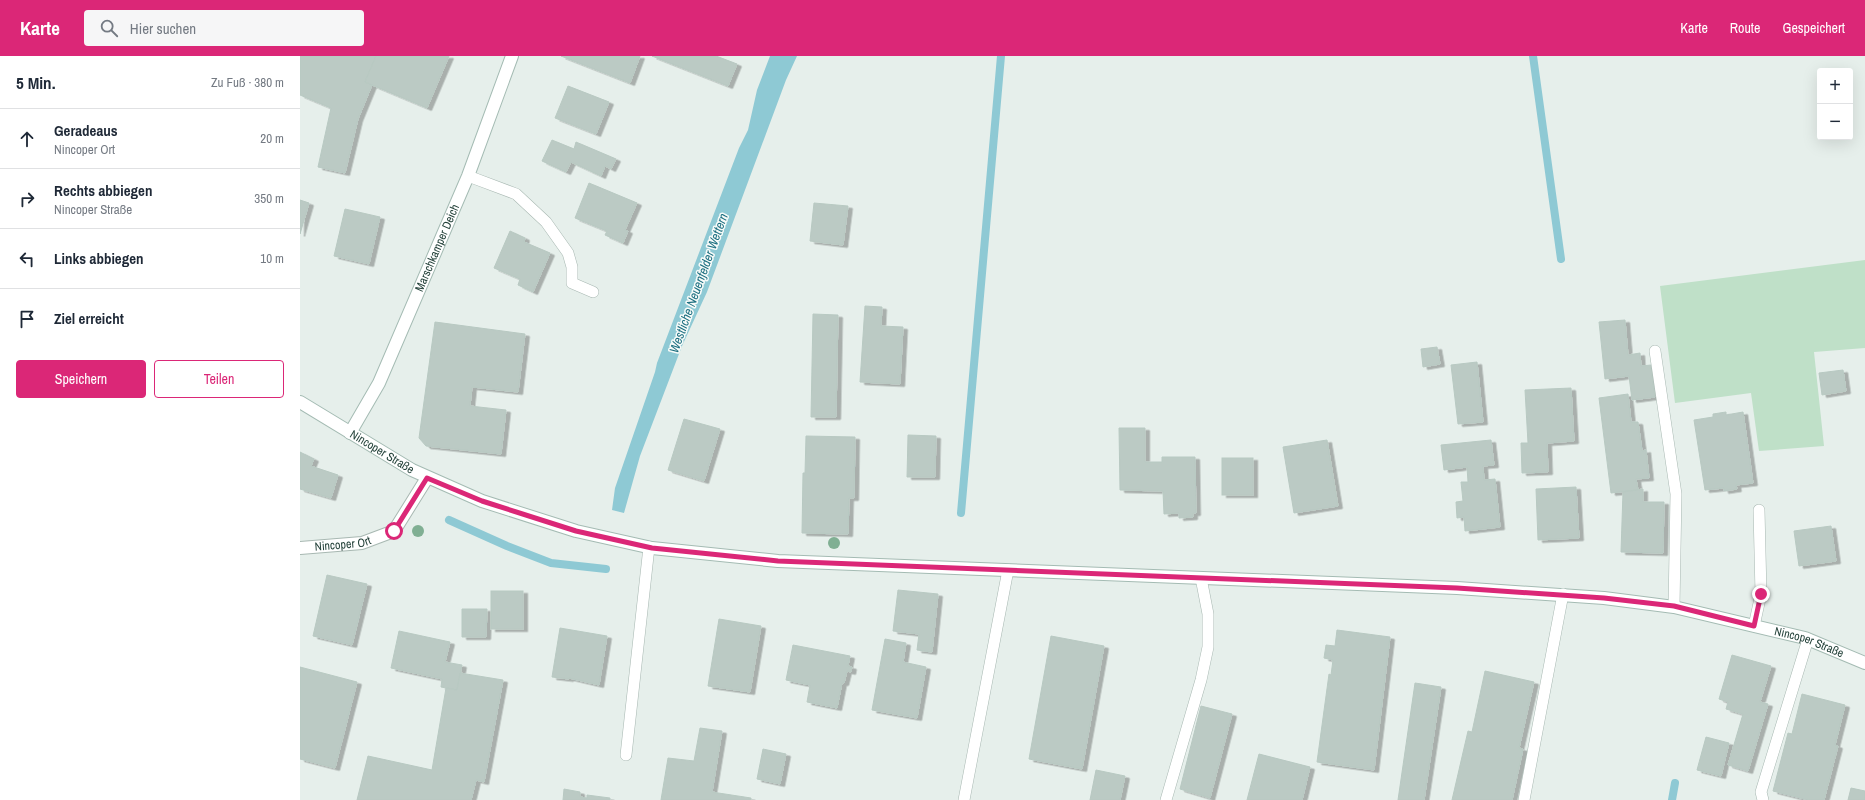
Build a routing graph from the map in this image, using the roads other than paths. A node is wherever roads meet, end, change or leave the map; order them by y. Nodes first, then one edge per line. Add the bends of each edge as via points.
1 (512, 56) edge
2 (468, 176) junction
3 (593, 292) dead end
4 (1655, 351) dead end
5 (300, 402) edge
6 (350, 433) junction
7 (427, 478) junction
8 (1759, 510) dead end
9 (649, 547) junction
10 (300, 548) edge
11 (1008, 570) junction
12 (1201, 578) junction
13 (1563, 594) junction
14 (1674, 606) junction
15 (1754, 626) junction
16 (1808, 639) junction
17 (1865, 663) edge
18 (626, 755) dead end
19 (964, 800) edge
20 (1166, 800) edge
21 (1524, 800) edge
22 (1763, 800) edge

1 - 2 main road, Marschkamper Deich
2 - 3 lane via 516,194 546,222 568,253 572,267 572,283
2 - 6 main road, Marschkamper Deich via 379,383
4 - 14 lane via 1676,494
5 - 6 main road, Nincoper Straße
6 - 7 main road, Nincoper Straße
7 - 9 main road, Nincoper Straße via 482,501 576,531
7 - 10 main road, Nincoper Ort via 394,531 362,543
8 - 15 lane via 1761,594
9 - 11 main road, Nincoper Straße via 778,561
9 - 18 lane
11 - 12 main road, Nincoper Straße
11 - 19 lane
12 - 13 main road, Nincoper Straße
12 - 20 lane via 1208,614 1208,647
13 - 14 main road, Nincoper Straße
13 - 21 lane
14 - 15 main road, Nincoper Straße
15 - 16 main road, Nincoper Straße
16 - 17 main road, Nincoper Straße
16 - 22 lane via 1761,792

